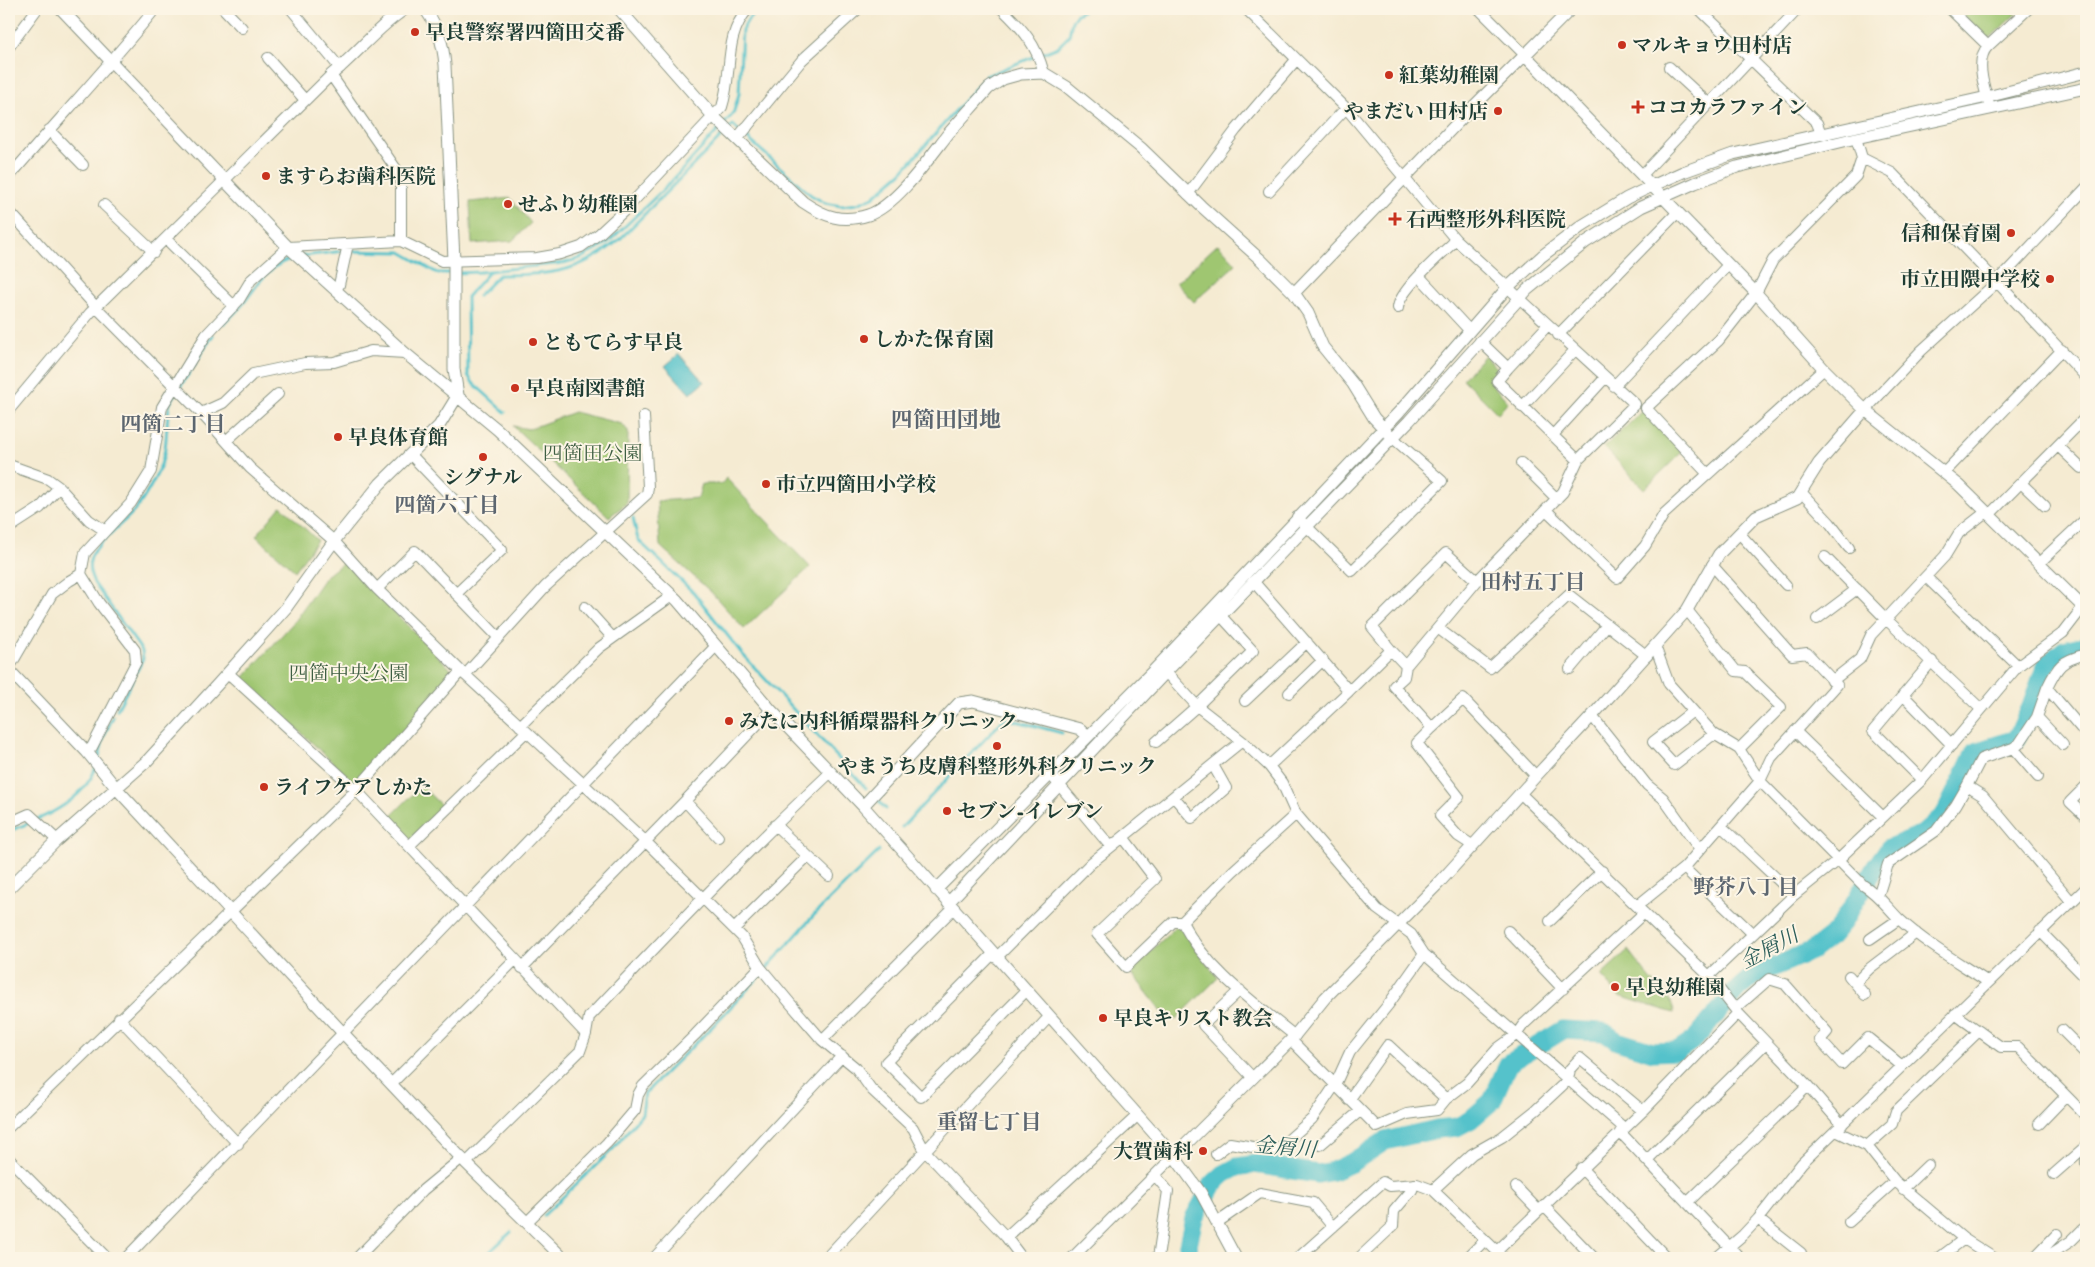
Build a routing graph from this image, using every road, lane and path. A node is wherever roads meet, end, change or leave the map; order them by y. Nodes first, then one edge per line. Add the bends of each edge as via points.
1 (37, 9) edge
2 (61, 9) edge
3 (155, 9) edge
4 (224, 9) edge
5 (291, 9) edge
6 (405, 9) edge
7 (425, 9) edge
8 (619, 9) edge
9 (748, 9) edge
10 (858, 9) edge
11 (1002, 9) edge
12 (1246, 9) edge
13 (1479, 9) edge
14 (1571, 9) edge
15 (1699, 9) edge
16 (1798, 9) edge
17 (1950, 9) edge
18 (2028, 9) edge
19 (242, 28) dead end
20 (1988, 46) junction
21 (9, 47) edge
22 (1525, 55) junction
23 (268, 58) dead end
24 (1750, 59) junction
25 (1296, 60) junction
26 (112, 62) junction
27 (1669, 67) dead end
28 (335, 72) junction
29 (2086, 72) edge
30 (1044, 73) junction
31 (2086, 88) edge
32 (305, 100) junction
33 (1989, 102) junction
34 (1708, 103) junction
35 (1346, 108) junction
36 (715, 118) junction
37 (746, 128) joint
38 (49, 130) junction
39 (1821, 134) junction
40 (733, 135) junction
41 (1856, 138) junction
42 (1862, 158) junction
43 (83, 166) dead end
44 (1642, 175) junction
45 (9, 177) edge
46 (1405, 178) junction
47 (225, 180) junction
48 (1652, 186) junction
49 (2086, 188) edge
50 (1269, 191) dead end
51 (1188, 194) junction
52 (1663, 197) junction
53 (104, 205) dead end
54 (9, 211) edge
55 (1678, 212) junction
56 (166, 239) junction
57 (1456, 240) junction
58 (401, 241) junction
59 (290, 248) junction
60 (347, 249) junction
61 (154, 252) junction
62 (454, 264) junction
63 (1728, 265) junction
64 (1419, 276) junction
65 (1997, 282) junction
66 (1507, 288) junction
67 (336, 290) junction
68 (1294, 293) junction
69 (1756, 293) junction
70 (1519, 299) junction
71 (234, 306) junction
72 (96, 307) junction
73 (1398, 308) dead end
74 (1548, 325) junction
75 (1469, 330) junction
76 (1558, 334) junction
77 (1480, 341) junction
78 (1575, 350) junction
79 (2062, 350) junction
80 (405, 353) junction
81 (1508, 368) junction
82 (1824, 369) junction
83 (2086, 377) edge
84 (1606, 378) junction
85 (1614, 386) junction
86 (175, 387) junction
87 (278, 394) dead end
88 (458, 395) junction
89 (1522, 408) junction
90 (9, 410) edge
91 (1865, 410) junction
92 (201, 413) junction
93 (644, 416) dead end
94 (2086, 416) edge
95 (1383, 428) junction
96 (1552, 435) junction
97 (1393, 438) junction
98 (226, 442) junction
99 (2058, 446) junction
100 (411, 455) junction
101 (1578, 460) junction
102 (1521, 463) dead end
103 (9, 465) edge
104 (2081, 468) dead end
105 (1944, 473) junction
106 (1708, 474) junction
107 (2021, 483) junction
108 (59, 487) junction
109 (1801, 492) junction
110 (1557, 499) junction
111 (2045, 506) dead end
112 (1546, 510) junction
113 (1988, 513) junction
114 (1297, 517) junction
115 (2086, 519) edge
116 (1307, 527) junction
117 (9, 528) edge
118 (104, 530) junction
119 (605, 532) junction
120 (1740, 534) junction
121 (334, 541) junction
122 (1849, 548) dead end
123 (1825, 557) dead end
124 (2039, 563) junction
125 (1712, 565) junction
126 (82, 574) junction
127 (1926, 577) junction
128 (1477, 581) junction
129 (1253, 582) junction
130 (1786, 585) dead end
131 (377, 589) junction
132 (1857, 589) junction
133 (456, 594) junction
134 (671, 595) junction
135 (585, 607) dead end
136 (2085, 608) edge
137 (1687, 610) junction
138 (1221, 616) junction
139 (1817, 619) dead end
140 (1886, 619) junction
141 (1607, 625) junction
142 (1439, 629) junction
143 (612, 637) junction
144 (499, 638) junction
145 (1307, 642) junction
146 (716, 646) junction
147 (1655, 646) junction
148 (1391, 650) junction
149 (1646, 656) junction
150 (2085, 656) edge
151 (1323, 660) junction
152 (1932, 661) junction
153 (9, 665) edge
154 (1406, 666) junction
155 (2018, 666) junction
156 (1162, 668) junction
157 (9, 670) edge
158 (1570, 670) dead end
159 (228, 672) junction
160 (463, 673) junction
161 (1832, 681) junction
162 (2047, 688) junction
163 (1349, 691) junction
164 (1289, 693) dead end
165 (1903, 696) junction
166 (1245, 701) dead end
167 (1197, 706) junction
168 (1981, 709) junction
169 (771, 710) junction
170 (1693, 710) junction
171 (1592, 716) junction
172 (2037, 718) junction
173 (1432, 728) junction
174 (523, 729) junction
175 (1795, 731) junction
176 (1714, 734) junction
177 (2086, 734) edge
178 (1088, 736) junction
179 (1242, 741) junction
180 (1156, 742) dead end
181 (1952, 745) junction
182 (2063, 745) dead end
183 (2013, 748) junction
184 (1739, 749) junction
185 (90, 755) junction
186 (1213, 765) junction
187 (1269, 766) junction
188 (831, 772) junction
189 (1051, 776) junction
190 (1536, 776) junction
191 (2038, 777) dead end
192 (1922, 780) junction
193 (1760, 781) junction
194 (584, 784) junction
195 (1059, 785) junction
196 (1966, 786) junction
197 (2086, 786) edge
198 (117, 788) junction
199 (356, 790) junction
200 (1520, 793) junction
201 (1174, 797) junction
202 (685, 801) junction
203 (863, 806) junction
204 (1296, 814) junction
205 (1883, 817) junction
206 (2086, 817) edge
207 (9, 823) edge
208 (775, 825) junction
209 (1721, 826) junction
210 (718, 837) dead end
211 (1123, 837) junction
212 (57, 840) junction
213 (645, 841) junction
214 (1472, 845) junction
215 (409, 846) junction
216 (1111, 847) junction
217 (1700, 850) junction
218 (808, 856) junction
219 (1839, 859) junction
220 (1684, 868) junction
221 (1602, 871) junction
222 (828, 876) dead end
223 (9, 888) edge
224 (2086, 888) edge
225 (936, 890) junction
226 (1876, 894) junction
227 (1794, 895) junction
228 (702, 898) junction
229 (2071, 901) junction
230 (465, 905) junction
231 (950, 906) junction
232 (1640, 910) junction
233 (230, 912) junction
234 (1899, 919) junction
235 (1550, 921) dead end
236 (1182, 922) junction
237 (1399, 925) junction
238 (734, 929) junction
239 (1508, 931) dead end
240 (2040, 931) junction
241 (1916, 933) junction
242 (1753, 934) junction
243 (1870, 939) dead end
244 (1424, 954) junction
245 (995, 956) junction
246 (519, 964) junction
247 (760, 967) junction
248 (1709, 976) junction
249 (2086, 978) edge
250 (1988, 982) junction
251 (1563, 989) junction
252 (1240, 990) junction
253 (1026, 991) junction
254 (1865, 995) dead end
255 (1735, 1010) junction
256 (1955, 1014) junction
257 (1049, 1017) junction
258 (119, 1018) junction
259 (2062, 1030) dead end
260 (1979, 1031) junction
261 (343, 1034) junction
262 (586, 1034) junction
263 (1516, 1035) junction
264 (1293, 1038) junction
265 (822, 1040) junction
266 (1766, 1043) junction
267 (2086, 1054) edge
268 (842, 1056) junction
269 (1902, 1066) junction
270 (1254, 1078) junction
271 (1568, 1080) junction
272 (392, 1083) junction
273 (1335, 1085) junction
274 (1808, 1086) junction
275 (2066, 1096) junction
276 (1446, 1099) junction
277 (1349, 1100) junction
278 (1360, 1111) junction
279 (1643, 1111) junction
280 (1137, 1116) junction
281 (2086, 1116) edge
282 (2039, 1124) dead end
283 (9, 1127) edge
284 (1839, 1128) junction
285 (1622, 1130) junction
286 (238, 1144) junction
287 (1320, 1145) dead end
288 (1867, 1146) junction
289 (2086, 1146) edge
290 (926, 1151) junction
291 (1216, 1154) dead end
292 (1174, 1156) junction
293 (9, 1159) edge
294 (464, 1160) junction
295 (1647, 1160) junction
296 (1928, 1166) dead end
297 (1581, 1168) junction
298 (2054, 1174) dead end
299 (1154, 1175) junction
300 (1895, 1181) junction
301 (1414, 1184) junction
302 (1516, 1187) dead end
303 (1903, 1189) junction
304 (1433, 1190) junction
305 (1687, 1203) junction
306 (1541, 1208) junction
307 (1758, 1219) junction
308 (528, 1221) junction
309 (1218, 1222) junction
310 (1850, 1222) dead end
311 (1333, 1227) junction
312 (2086, 1233) edge
313 (2057, 1234) dead end
314 (1006, 1237) junction
315 (1964, 1239) junction
316 (1485, 1240) junction
317 (1728, 1246) junction
318 (1801, 1252) dead end
319 (1500, 1255) edge
320 (107, 1258) edge
321 (126, 1258) edge
322 (357, 1258) edge
323 (563, 1258) edge
324 (654, 1258) edge
325 (826, 1258) edge
326 (1022, 1258) edge
327 (1072, 1258) edge
328 (1158, 1258) edge
329 (1236, 1258) edge
330 (1298, 1258) edge
331 (1359, 1258) edge
332 (1467, 1258) edge
333 (1594, 1258) edge
334 (1667, 1258) edge
335 (1716, 1258) edge
336 (1740, 1258) edge
337 (1940, 1258) edge
338 (1994, 1258) edge
339 (2034, 1258) edge
340 (2054, 1258) edge

1 - 21 street
2 - 26 street
3 - 26 street
4 - 19 street
5 - 28 street
6 - 28 street via 381,27
7 - 62 street via 435,22 444,44
8 - 36 street
9 - 36 street via 738,20 732,38 726,97
10 - 37 street via 802,60
11 - 30 street via 1025,32
12 - 25 street
13 - 22 street
14 - 22 street
15 - 24 street
16 - 24 street
17 - 20 street
18 - 20 street
20 - 33 street via 1983,51 1981,62
22 - 44 street
22 - 46 street
23 - 32 street
24 - 34 street
24 - 39 street via 1817,123
25 - 35 street
25 - 51 street via 1236,130
26 - 38 street
26 - 47 street
27 - 34 street
28 - 32 street
28 - 58 street via 401,176
29 - 33 street
30 - 40 street via 1021,74 988,88 907,184 886,204 861,216 836,218 819,213 803,202
30 - 51 street via 1067,87 1141,148
31 - 33 street
32 - 47 street
33 - 39 street
33 - 41 street
34 - 44 street
35 - 46 street
35 - 50 street
36 - 40 street
36 - 62 street via 627,208 582,247 537,258
37 - 40 street
38 - 43 street
38 - 45 street
39 - 48 street via 1724,157
41 - 42 street
41 - 52 street via 1737,167
42 - 65 street via 1892,173
42 - 69 street via 1856,176 1774,260
44 - 48 street
46 - 57 street
46 - 68 street
47 - 56 street
47 - 59 street
48 - 52 street
48 - 66 street via 1583,225
49 - 65 street
51 - 68 street
52 - 55 street
52 - 70 street via 1586,242
53 - 61 street
54 - 72 street
55 - 63 street
55 - 76 street
56 - 61 street
56 - 71 street
57 - 64 street
57 - 66 street
58 - 60 street
58 - 62 street
59 - 60 street
59 - 67 street
59 - 71 street via 251,280
60 - 67 street
61 - 72 street
62 - 88 street via 454,369
63 - 69 street
63 - 85 street
64 - 73 street via 1399,301
64 - 75 street
65 - 79 street
65 - 91 street via 1921,351
66 - 70 street
66 - 75 street
67 - 80 street
68 - 95 street via 1308,313 1323,347
69 - 82 street
69 - 106 street via 1719,340 1646,408
70 - 74 street
70 - 77 street
71 - 86 street via 206,335
72 - 86 street
72 - 90 street
74 - 76 street
74 - 81 street
75 - 95 street
76 - 78 street
77 - 81 street
77 - 97 street
78 - 84 street
78 - 89 street
79 - 83 street
79 - 105 street
80 - 88 street
80 - 92 street via 371,351 334,362 305,363 253,374 223,403
81 - 89 street via 1496,381
82 - 91 street
82 - 106 street
84 - 85 street
84 - 96 street
85 - 101 street via 1634,404
86 - 92 street
86 - 118 street via 162,408 151,470 131,503
87 - 98 street
88 - 100 street via 439,426
88 - 119 street
89 - 96 street
91 - 105 street
91 - 109 street via 1819,463
92 - 98 street
93 - 119 street via 647,494
94 - 99 street
95 - 97 street
95 - 114 street
96 - 101 street
97 - 116 street
97 - 116 street via 1442,481 1352,571
98 - 121 street via 250,468
99 - 104 street
99 - 107 street
100 - 121 street via 380,484
100 - 133 street via 502,550
101 - 110 street
102 - 110 street
103 - 108 street via 48,479
105 - 113 street
106 - 112 street via 1664,514 1645,546 1618,578
107 - 111 street
107 - 113 street
108 - 117 street via 40,508
108 - 118 street via 89,520
109 - 120 street via 1796,498 1756,516
109 - 122 street
110 - 112 street
112 - 128 street
113 - 124 street
113 - 127 street via 1959,533 1945,556
114 - 116 street
114 - 156 street
115 - 124 street
116 - 129 street
118 - 126 street via 86,553
119 - 134 street
119 - 144 street via 545,587
120 - 125 street via 1718,554
120 - 130 street via 1770,573
121 - 131 street
121 - 159 street via 286,608
123 - 132 street
124 - 136 street
125 - 137 street
125 - 161 street via 1792,655 1807,653
126 - 153 street via 52,594
126 - 185 street via 99,603 135,650 136,662
127 - 140 street
127 - 155 street
128 - 142 street
128 - 148 street via 1446,553 1372,626
129 - 138 street
129 - 145 street
131 - 133 street via 415,551
131 - 160 street
132 - 139 street
132 - 140 street
133 - 144 street
134 - 143 street
134 - 146 street
135 - 143 street
136 - 155 street via 2063,633
137 - 147 street
137 - 184 street via 1736,671 1745,672 1781,707
138 - 156 street
138 - 167 street via 1253,651
140 - 152 street
140 - 161 street via 1871,635 1860,659
141 - 142 street via 1569,595 1490,668
141 - 149 street
141 - 158 street
142 - 154 street
143 - 174 street
144 - 160 street
145 - 151 street
145 - 166 street
146 - 169 street
146 - 194 street
147 - 149 street
147 - 170 street via 1669,684
148 - 154 street
148 - 163 street
149 - 171 street
150 - 162 street via 2071,658 2057,668
151 - 163 street
151 - 164 street
152 - 165 street
152 - 168 street
154 - 173 street via 1404,677 1394,686
155 - 168 street
156 - 167 street
156 - 178 street
156 - 195 street
157 - 185 street
159 - 198 street via 147,761
159 - 199 street
160 - 174 street
160 - 199 street
161 - 175 street via 1836,685
162 - 172 street
162 - 177 street
163 - 187 street
165 - 181 street
165 - 192 street via 1873,731
167 - 179 street
167 - 180 street
168 - 181 street
169 - 188 street
169 - 202 street
170 - 176 street
170 - 176 street via 1653,742 1674,765
171 - 190 street
171 - 217 street via 1647,784 1663,798
172 - 182 street
172 - 183 street via 2020,744
173 - 190 street via 1463,699
173 - 214 street via 1417,743 1459,797 1440,816 1458,836
174 - 194 street
174 - 215 street
175 - 193 street via 1771,758
175 - 205 street
176 - 184 street
178 - 189 street
178 - 203 street via 1080,729 973,701 959,702
179 - 186 street
179 - 187 street
181 - 192 street
183 - 191 street
183 - 196 street via 1981,759
184 - 193 street
185 - 198 street
186 - 201 street
186 - 201 street via 1226,788 1192,818
187 - 204 street via 1282,783
188 - 203 street
188 - 208 street
189 - 195 street
189 - 225 street
190 - 200 street
192 - 205 street
193 - 209 street
193 - 219 street
194 - 213 street
194 - 230 street
195 - 216 street
195 - 231 street
196 - 226 street via 1936,831 1888,864
196 - 229 street via 1983,796
197 - 206 street via 2070,802
198 - 212 street
198 - 233 street
199 - 215 street
199 - 233 street
200 - 214 street
200 - 221 street
201 - 211 street
202 - 210 street
202 - 213 street
203 - 225 street
204 - 236 street
204 - 237 street via 1377,909
205 - 219 street
207 - 212 street via 29,814
208 - 218 street
208 - 228 street
209 - 217 street
209 - 227 street
211 - 216 street
211 - 236 street via 1155,879 1097,934 1126,967 1173,922
212 - 223 street
213 - 228 street
213 - 246 street
214 - 237 street
215 - 230 street
216 - 245 street
217 - 220 street
218 - 222 street
218 - 238 street
219 - 226 street via 1862,885
219 - 227 street
220 - 232 street
220 - 242 street
221 - 232 street
221 - 235 street
224 - 229 street
225 - 231 street
226 - 234 street
227 - 242 street
228 - 238 street
228 - 262 street via 589,1018
229 - 240 street
230 - 246 street
230 - 261 street
231 - 245 street
231 - 265 street
232 - 248 street
232 - 251 street
233 - 258 street
233 - 261 street
234 - 241 street
234 - 243 street
236 - 252 street via 1217,971
237 - 244 street via 1411,934
237 - 264 street via 1325,998
238 - 247 street
239 - 251 street
240 - 249 street
240 - 250 street
241 - 250 street
241 - 254 street via 1852,979
242 - 248 street
244 - 263 street
244 - 273 street via 1350,1052
245 - 253 street
245 - 253 street via 886,1062 921,1097
246 - 262 street
246 - 272 street
247 - 265 street
247 - 308 street via 643,1086 635,1110 607,1143
248 - 255 street
250 - 256 street
251 - 263 street
252 - 264 street
252 - 270 street via 1203,1025
253 - 257 street
255 - 266 street
255 - 269 street via 1769,979 1785,984 1827,1032 1820,1040 1842,1064 1868,1038
255 - 279 street
256 - 260 street
256 - 269 street
257 - 280 street
257 - 290 street
258 - 283 street
258 - 286 street
259 - 267 street
260 - 275 street via 2001,1047 2018,1047
260 - 288 street via 1896,1111 1892,1124
261 - 272 street
261 - 286 street
262 - 294 street via 580,1051
263 - 271 street
263 - 276 street via 1498,1048 1467,1083
264 - 270 street
264 - 273 street
265 - 268 street
266 - 274 street
266 - 295 street
268 - 290 street via 856,1068 871,1089 913,1128
268 - 324 street
269 - 284 street
270 - 292 street
271 - 279 street via 1570,1070 1580,1058
271 - 285 street
271 - 304 street via 1502,1137 1472,1154
272 - 294 street
273 - 277 street
273 - 291 street via 1312,1119 1278,1149 1230,1142
274 - 284 street
274 - 305 street
275 - 281 street
275 - 282 street
276 - 277 street via 1388,1045
276 - 278 street via 1437,1110 1407,1114 1377,1127
277 - 278 street
278 - 287 street
279 - 285 street
280 - 292 street
280 - 314 street
284 - 288 street
284 - 307 street via 1802,1163
285 - 295 street
285 - 297 street
286 - 321 street
288 - 300 street
289 - 298 street
290 - 314 street
290 - 325 street
292 - 299 street
292 - 309 street
293 - 320 street
294 - 308 street
294 - 322 street via 423,1190
295 - 305 street
296 - 303 street
297 - 306 street
297 - 334 street
299 - 327 street
299 - 328 street via 1168,1190
300 - 303 street
300 - 310 street
301 - 304 street
301 - 311 street via 1390,1186 1383,1182
301 - 331 street via 1394,1212 1393,1226
302 - 306 street
303 - 315 street
304 - 316 street
305 - 317 street
306 - 319 street
306 - 333 street
307 - 317 street
307 - 318 street
308 - 323 street
309 - 311 street via 1260,1193 1312,1203
309 - 329 street
311 - 330 street
312 - 340 street via 2083,1229 2051,1254
313 - 339 street
314 - 326 street
315 - 337 street
315 - 338 street
316 - 319 street
316 - 332 street
317 - 335 street
317 - 336 street

